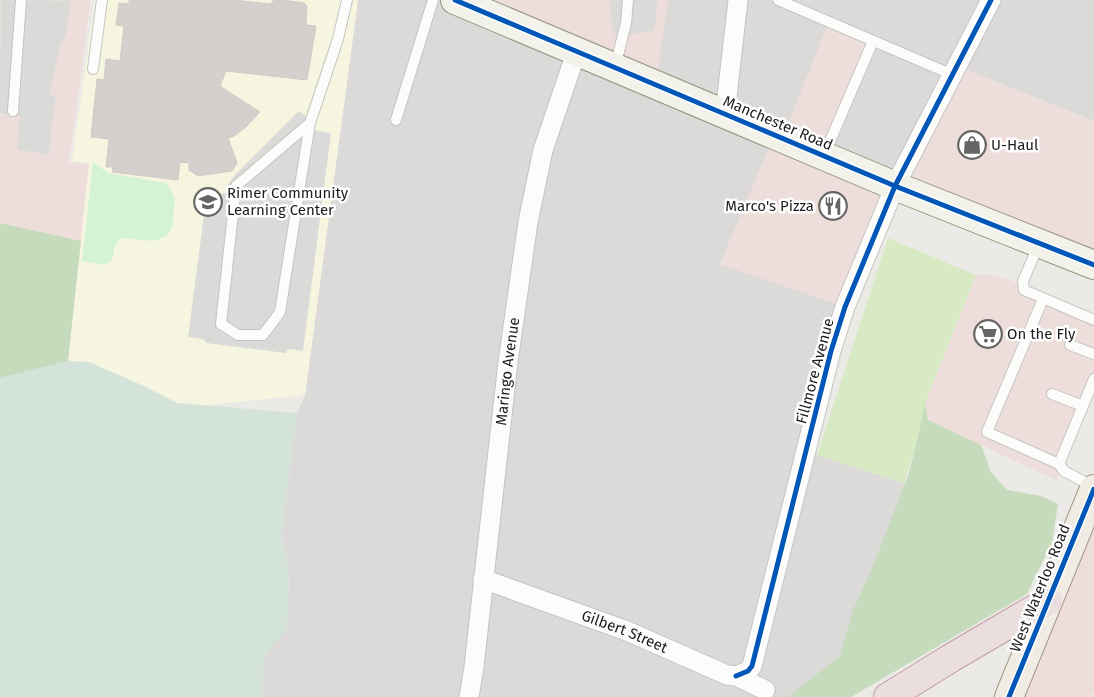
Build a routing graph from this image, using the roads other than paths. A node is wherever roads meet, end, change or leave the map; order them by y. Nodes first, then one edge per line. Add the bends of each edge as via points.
1 (21, 0) edge
2 (102, 0) edge
3 (347, 0) edge
4 (433, 0) edge
5 (628, 0) edge
6 (738, 0) edge
7 (778, 0) edge
8 (991, 0) edge
9 (469, 3) edge
10 (873, 41) junction
11 (576, 53) junction
12 (615, 68) junction
13 (93, 69) dead end
14 (953, 75) junction
15 (13, 111) dead end
16 (725, 114) junction
17 (396, 120) dead end
18 (310, 123) junction
19 (824, 156) junction
20 (895, 186) junction
21 (1039, 243) junction
22 (1094, 265) edge
23 (1043, 299) junction
24 (1094, 320) edge
25 (1070, 345) dead end
26 (1094, 354) edge
27 (1094, 378) edge
28 (1052, 394) dead end
29 (1083, 406) junction
30 (1059, 464) junction
31 (1093, 494) edge
32 (483, 579) junction
33 (1048, 601) junction
34 (736, 676) junction
35 (765, 690) dead end
36 (469, 697) edge
37 (888, 697) edge
38 (1009, 697) edge

1 - 15 lane
2 - 13 lane
3 - 18 lane via 338,39
4 - 17 lane
5 - 12 lane
6 - 16 street
7 - 10 lane
8 - 14 street, Fillmore Avenue
9 - 11 main road, Manchester Road
10 - 14 lane
10 - 19 lane
11 - 12 main road, Manchester Road
11 - 32 street, Maringo Avenue via 534,187 508,362
12 - 16 main road, Manchester Road
14 - 20 street, Fillmore Avenue
16 - 19 main road, Manchester Road
18 - 18 lane via 236,186 221,324 238,334 263,335 280,312
19 - 20 main road, Manchester Road
20 - 21 main road, Manchester Road
20 - 34 street, Fillmore Avenue via 837,329 752,666
21 - 22 main road, Manchester Road
21 - 23 lane via 1023,281 1024,290
23 - 24 lane
23 - 30 lane via 1035,331 987,432
25 - 26 lane
27 - 29 lane
28 - 29 lane
29 - 30 lane
30 - 31 lane
31 - 33 main road, West Waterloo Road
32 - 34 street, Gilbert Street
32 - 36 street, Maringo Avenue
33 - 37 highway
33 - 38 main road, West Waterloo Road
34 - 35 street, Gilbert Street

